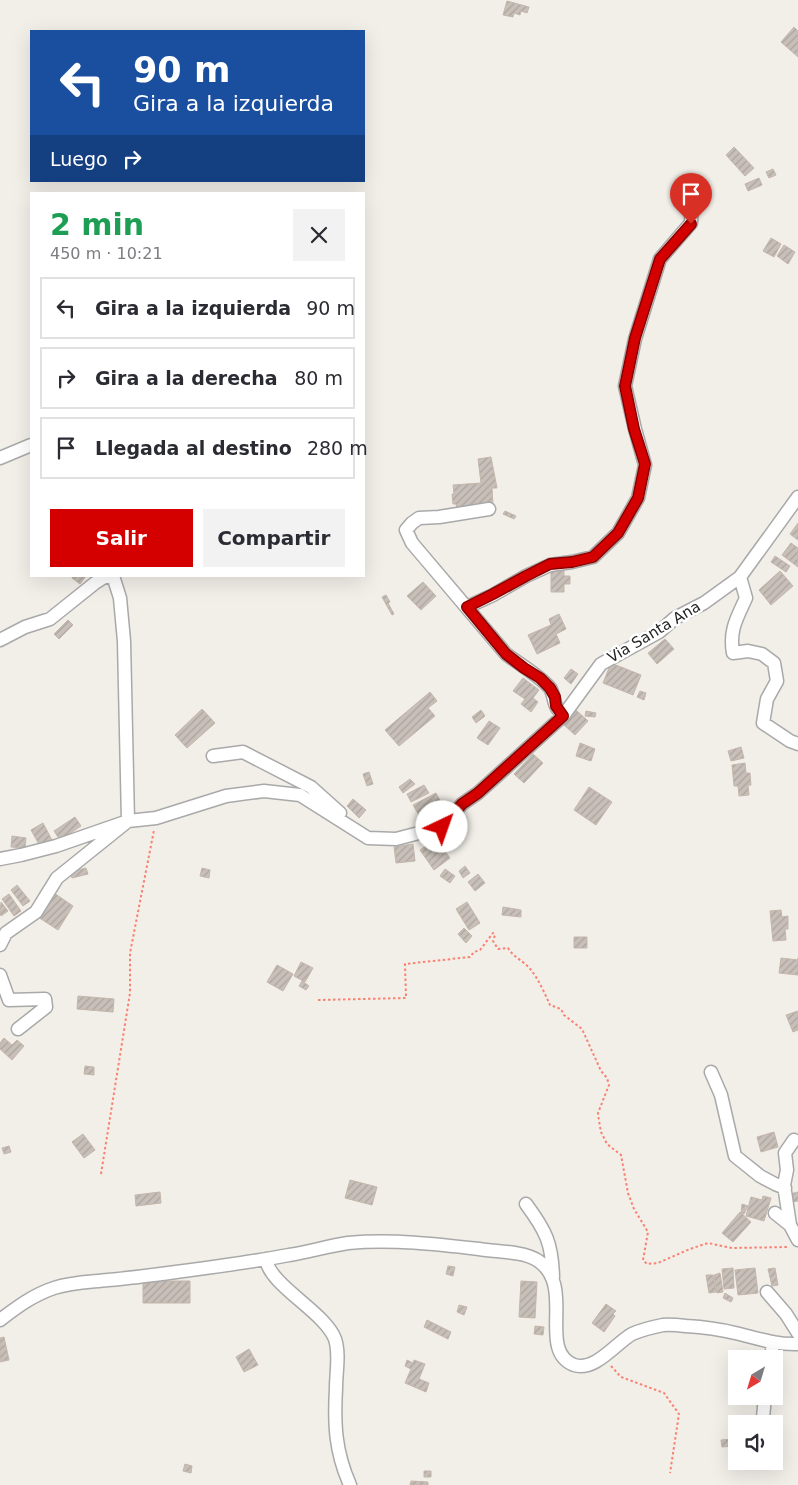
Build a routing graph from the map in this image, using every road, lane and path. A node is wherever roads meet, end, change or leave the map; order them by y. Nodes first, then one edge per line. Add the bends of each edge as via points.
1 (686, 189) dead end
2 (30, 445) edge
3 (0, 458) edge
4 (798, 497) edge
5 (488, 509) dead end
6 (104, 577) edge
7 (109, 577) edge
8 (740, 577) junction
9 (467, 607) junction
10 (0, 640) edge
11 (563, 716) junction
12 (798, 744) edge
13 (213, 756) dead end
14 (156, 818) junction
15 (128, 821) junction
16 (368, 838) junction
17 (0, 859) edge
18 (0, 945) edge
19 (0, 974) edge
20 (318, 1000) dead end
21 (18, 1029) dead end
22 (711, 1072) dead end
23 (794, 1140) dead end
24 (101, 1174) dead end
25 (785, 1188) junction
26 (526, 1204) dead end
27 (775, 1213) dead end
28 (790, 1224) junction
29 (793, 1244) edge
30 (266, 1259) junction
31 (552, 1277) junction
32 (768, 1292) dead end
33 (0, 1320) edge
34 (798, 1333) edge
35 (773, 1342) junction
36 (798, 1344) edge
37 (772, 1350) edge
38 (603, 1357) junction
39 (670, 1473) dead end
40 (350, 1485) edge

1 - 9 street via 692,198 691,224 660,259 635,338 625,386 645,464 638,498 618,533 593,557 550,564
2 - 3 street
4 - 8 street, Via Santa Ana
5 - 9 street via 419,518 406,530 438,576
6 - 10 street via 50,619
7 - 15 street via 114,579 120,598 124,641
8 - 11 street, Via Santa Ana via 704,603 675,618 659,632 600,664
8 - 12 street via 746,598 732,631 733,653 748,651 762,654 774,663 777,681 767,699 763,723
9 - 11 street via 506,654 550,688
11 - 16 street, Via Santa Ana via 462,804 442,827 396,839
13 - 16 street via 243,752 311,787
14 - 15 street
14 - 16 street via 226,796 264,791 300,795
14 - 24 path via 130,953 130,993
15 - 17 street via 56,846
15 - 18 street via 57,878 36,912 6,933
19 - 21 street via 9,1000 45,999 46,1007
20 - 29 path via 406,998 405,964 470,957 493,933 498,948 508,948 531,969 550,1006 561,1009 582,1029 607,1078 609,1085 598,1113 601,1132 607,1144 621,1155 628,1193 648,1232 643,1260 647,1264 658,1263 708,1243 732,1248
22 - 25 street via 721,1095 735,1156 760,1176
23 - 25 street via 785,1153
25 - 28 street
26 - 31 street via 542,1225 552,1254
27 - 28 street
28 - 29 street
30 - 31 street via 349,1243 425,1243 526,1256 544,1265
30 - 33 street via 69,1284 31,1297
30 - 40 street via 270,1270 322,1320 334,1338 338,1350 335,1435
31 - 38 street via 557,1292 557,1348 573,1364 583,1366
32 - 34 street
35 - 36 street
35 - 37 street
35 - 38 street via 702,1327 665,1324 634,1333
38 - 39 path via 621,1377 664,1393 679,1414

